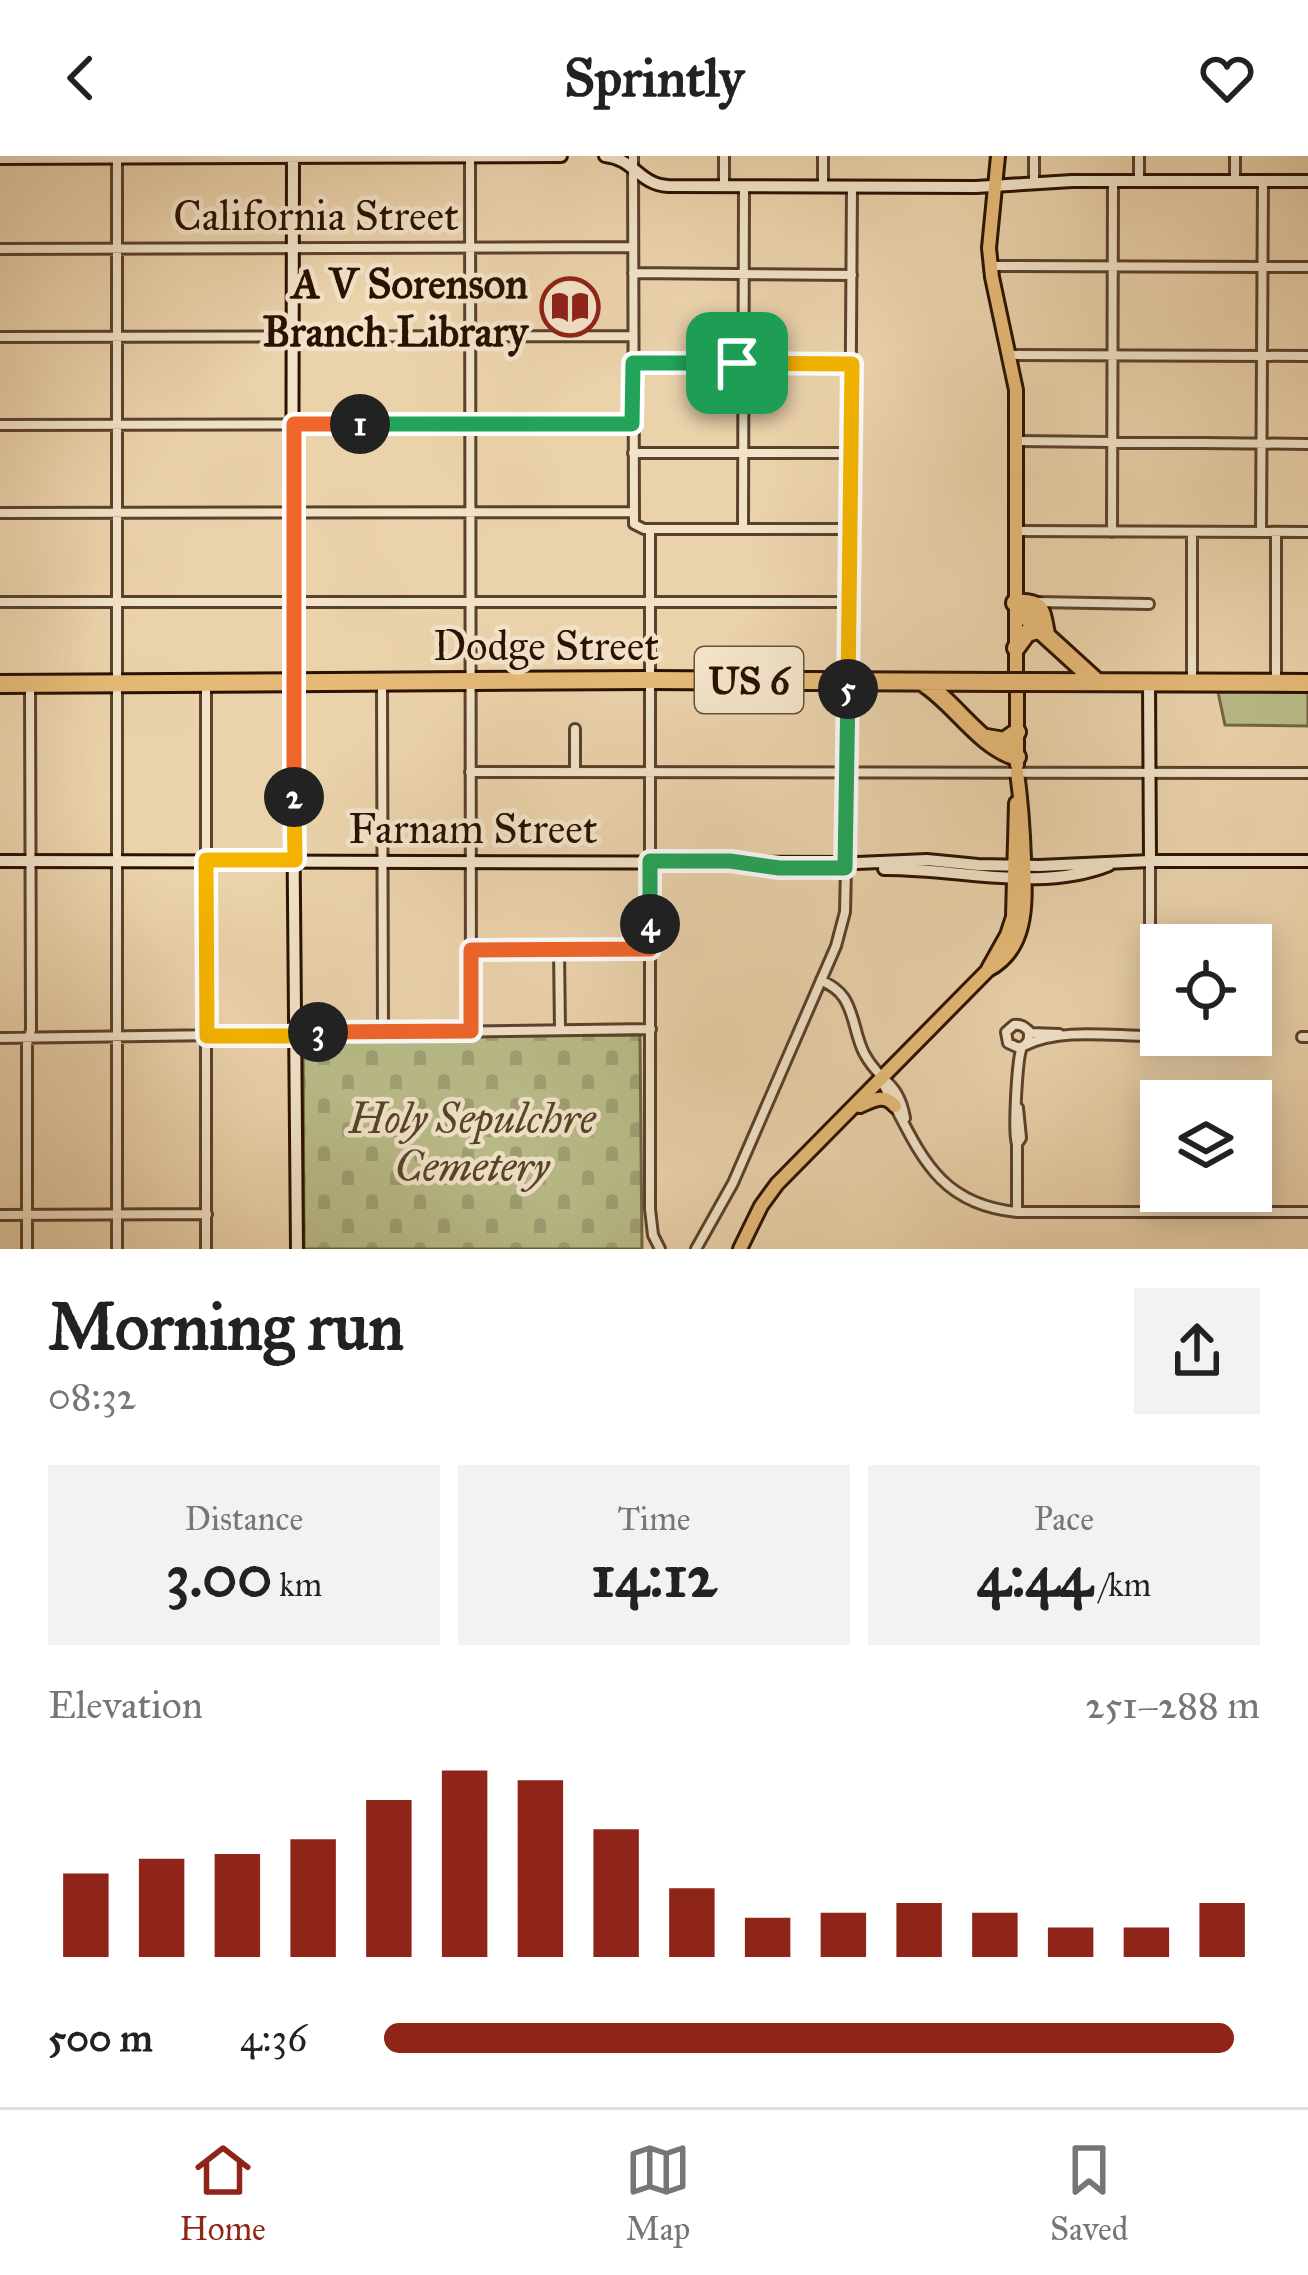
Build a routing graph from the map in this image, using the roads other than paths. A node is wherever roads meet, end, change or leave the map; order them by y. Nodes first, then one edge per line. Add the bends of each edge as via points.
1 (293, 156) edge
2 (470, 156) edge
3 (561, 156) edge
4 (605, 156) edge
5 (724, 156) edge
6 (824, 156) edge
7 (998, 156) edge
8 (1034, 156) edge
9 (1139, 156) edge
10 (1235, 156) edge
11 (117, 157) edge
12 (0, 158) edge
13 (633, 161) edge
14 (1113, 181) junction
15 (1139, 181) junction
16 (1235, 181) junction
17 (1263, 181) junction
18 (1308, 181) edge
19 (1034, 183) junction
20 (654, 184) junction
21 (724, 186) junction
22 (744, 186) junction
23 (824, 186) junction
24 (852, 186) junction
25 (995, 186) junction
26 (633, 191) junction
27 (633, 247) junction
28 (293, 248) junction
29 (470, 248) junction
30 (0, 249) edge
31 (117, 249) junction
32 (991, 266) junction
33 (1113, 266) junction
34 (1263, 267) junction
35 (1308, 267) edge
36 (633, 273) junction
37 (743, 274) junction
38 (853, 274) junction
39 (470, 336) junction
40 (633, 336) junction
41 (0, 337) edge
42 (117, 337) junction
43 (294, 337) junction
44 (1113, 354) junction
45 (1010, 355) junction
46 (1262, 356) junction
47 (1308, 356) edge
48 (633, 363) junction
49 (743, 363) junction
50 (852, 364) junction
51 (294, 424) junction
52 (470, 424) junction
53 (632, 424) junction
54 (0, 425) edge
55 (117, 425) junction
56 (1016, 442) junction
57 (1112, 442) junction
58 (1262, 443) junction
59 (1308, 444) edge
60 (633, 453) junction
61 (743, 453) junction
62 (852, 453) junction
63 (633, 512) junction
64 (0, 513) edge
65 (117, 513) junction
66 (294, 513) junction
67 (470, 513) junction
68 (650, 529) junction
69 (743, 529) junction
70 (850, 529) junction
71 (1015, 531) junction
72 (1112, 532) junction
73 (1192, 532) junction
74 (1261, 532) junction
75 (1276, 532) junction
76 (1308, 532) edge
77 (118, 601) junction
78 (294, 601) junction
79 (470, 601) junction
80 (650, 601) junction
81 (0, 602) edge
82 (849, 602) junction
83 (1149, 604) dead end
84 (1035, 606) junction
85 (1046, 634) junction
86 (1016, 648) junction
87 (1069, 657) junction
88 (650, 680) junction
89 (470, 681) junction
90 (849, 681) junction
91 (921, 681) junction
92 (206, 682) junction
93 (292, 682) junction
94 (382, 682) junction
95 (974, 682) junction
96 (1016, 682) junction
97 (1054, 682) junction
98 (1098, 682) junction
99 (1149, 682) junction
100 (1192, 682) junction
101 (118, 683) junction
102 (1276, 683) junction
103 (1308, 683) edge
104 (0, 684) edge
105 (30, 684) junction
106 (959, 714) junction
107 (575, 729) dead end
108 (1017, 732) junction
109 (986, 738) junction
110 (1017, 765) junction
111 (575, 771) junction
112 (650, 771) junction
113 (470, 772) junction
114 (848, 772) junction
115 (1150, 772) junction
116 (1308, 773) edge
117 (118, 860) junction
118 (206, 860) junction
119 (295, 860) junction
120 (0, 861) edge
121 (30, 861) junction
122 (650, 861) junction
123 (1150, 861) junction
124 (1308, 861) edge
125 (382, 862) junction
126 (470, 862) junction
127 (845, 865) junction
128 (1019, 871) junction
129 (650, 949) junction
130 (471, 950) junction
131 (559, 950) junction
132 (821, 980) junction
133 (651, 1029) junction
134 (560, 1030) junction
135 (1028, 1030) junction
136 (471, 1031) junction
137 (383, 1032) junction
138 (296, 1034) junction
139 (207, 1036) junction
140 (1067, 1036) junction
141 (29, 1037) junction
142 (118, 1037) junction
143 (0, 1038) edge
144 (1008, 1043) junction
145 (1024, 1046) junction
146 (882, 1077) junction
147 (1019, 1088) junction
148 (895, 1106) junction
149 (848, 1112) junction
150 (906, 1126) junction
151 (1017, 1212) junction
152 (1308, 1212) edge
153 (117, 1214) junction
154 (206, 1214) junction
155 (0, 1215) edge
156 (27, 1215) junction
157 (27, 1249) edge
158 (117, 1249) edge
159 (206, 1249) edge
160 (297, 1249) edge
161 (660, 1249) edge
162 (696, 1249) edge
163 (744, 1249) edge

1 - 2 main road
1 - 11 main road
1 - 28 main road
2 - 3 main road
2 - 29 street
4 - 13 main road
5 - 21 street
6 - 23 street
7 - 25 main road
8 - 19 street
9 - 15 street
10 - 16 street
11 - 12 main road
11 - 31 street
13 - 20 main road
13 - 26 street
14 - 15 main road
14 - 19 main road
14 - 33 street
15 - 16 main road
16 - 17 main road
17 - 18 main road
17 - 34 street
19 - 25 main road
20 - 21 main road
20 - 26 main road
21 - 22 main road
22 - 23 main road
22 - 37 street
23 - 24 main road
24 - 25 main road
24 - 38 street
25 - 32 main road
26 - 27 street
27 - 29 street, California Street
27 - 36 street
28 - 29 street, California Street
28 - 31 street, California Street
28 - 43 main road
29 - 39 street
30 - 31 street, California Street
31 - 42 street
32 - 33 street
32 - 45 main road
33 - 34 street
33 - 44 street
34 - 35 street
34 - 46 street
36 - 37 street
36 - 40 street
37 - 38 street
37 - 49 street
38 - 50 street
39 - 40 street
39 - 43 street
39 - 52 street
40 - 48 street
41 - 42 street
42 - 43 street
42 - 55 street
43 - 51 main road
44 - 45 street
44 - 46 street
44 - 57 street
45 - 56 main road
46 - 47 street
46 - 58 street
48 - 49 street
48 - 53 street
49 - 50 street
49 - 61 street
50 - 62 street
51 - 52 street
51 - 55 street
51 - 66 main road
52 - 53 street
52 - 67 street
53 - 60 street
54 - 55 street
55 - 65 street
56 - 57 street
56 - 71 main road
57 - 58 street
57 - 72 street
58 - 59 street
58 - 74 street
60 - 61 street
60 - 63 street
61 - 62 street
61 - 69 street
62 - 70 street
63 - 67 street
63 - 68 street via 636,527
64 - 65 street
65 - 66 street
65 - 77 street
66 - 67 street
66 - 78 main road
67 - 79 street
68 - 69 street
68 - 80 street
69 - 70 street
70 - 82 street
71 - 72 street
71 - 84 main road
72 - 73 street
73 - 74 street
73 - 100 street
74 - 75 street
75 - 76 street
75 - 102 street
77 - 78 street
77 - 81 street
77 - 101 street
78 - 79 street
78 - 93 main road
79 - 80 street
79 - 89 street
80 - 82 street
80 - 88 street
82 - 90 street
83 - 84 street
84 - 85 highway
84 - 85 highway via 1030,621
84 - 86 main road
85 - 86 highway via 1029,632
85 - 87 highway
86 - 96 main road
87 - 97 highway
87 - 98 highway
88 - 89 highway, Dodge Street / US 6
88 - 90 highway, Dodge Street / US 6
88 - 112 street
89 - 94 highway, Dodge Street / US 6
89 - 113 street
90 - 91 highway, Dodge Street / US 6
90 - 114 street
91 - 95 highway, Dodge Street / US 6
91 - 106 highway
92 - 93 highway, Dodge Street / US 6
92 - 101 highway, Dodge Street / US 6
92 - 118 street
93 - 94 highway, Dodge Street / US 6
93 - 119 main road
94 - 125 street
95 - 96 highway, Dodge Street / US 6
95 - 106 highway via 958,694
96 - 97 highway, Dodge Street / US 6
96 - 108 main road
97 - 98 highway, Dodge Street / US 6
98 - 99 highway, Dodge Street / US 6
99 - 100 highway, Dodge Street / US 6
99 - 115 main road
100 - 102 highway, Dodge Street / US 6
101 - 105 highway, Dodge Street / US 6
101 - 117 street
102 - 103 highway, Dodge Street / US 6
104 - 105 highway, Dodge Street / US 6
105 - 121 street
106 - 109 highway
107 - 111 street
108 - 109 highway via 1004,741
108 - 110 main road
109 - 110 highway
110 - 114 street
110 - 115 street
110 - 128 main road via 1024,817
111 - 112 street
111 - 113 street
112 - 114 street
112 - 122 street
113 - 126 street
114 - 127 street
115 - 116 street
115 - 123 main road
117 - 118 main road, Farnam Street
117 - 121 main road, Farnam Street
117 - 142 street
118 - 119 main road, Farnam Street
118 - 139 street
119 - 125 main road, Farnam Street
119 - 138 main road
120 - 121 main road, Farnam Street
121 - 141 street
122 - 126 main road, Farnam Street
122 - 127 main road, Farnam Street
122 - 129 street
123 - 124 main road, Farnam Street
123 - 128 main road, Farnam Street via 1088,873
123 - 140 street via 1150,1036
125 - 126 main road, Farnam Street
125 - 137 street
126 - 130 street
127 - 128 main road, Farnam Street via 927,860
127 - 132 street via 842,926
128 - 146 main road via 1024,913 1009,954
129 - 131 street
129 - 133 street
130 - 131 street
130 - 136 street
131 - 134 street
132 - 146 street via 845,1000
132 - 162 street
133 - 134 street
133 - 161 street via 650,1209
134 - 136 street
135 - 140 street
135 - 144 street via 1011,1026
135 - 145 street
136 - 137 street
137 - 138 street
138 - 139 street
138 - 160 main road
139 - 142 street
139 - 154 street
140 - 145 street
141 - 142 street
141 - 143 street
141 - 156 street
142 - 153 street
144 - 145 street
144 - 147 street
145 - 147 street
146 - 148 street
146 - 149 main road
146 - 150 street via 899,1094
147 - 151 street
148 - 149 main road via 881,1098
148 - 150 street
149 - 163 main road via 769,1194
150 - 151 street via 948,1186
151 - 152 street
153 - 154 street
153 - 156 street
153 - 158 street
154 - 159 street
155 - 156 street
156 - 157 street

